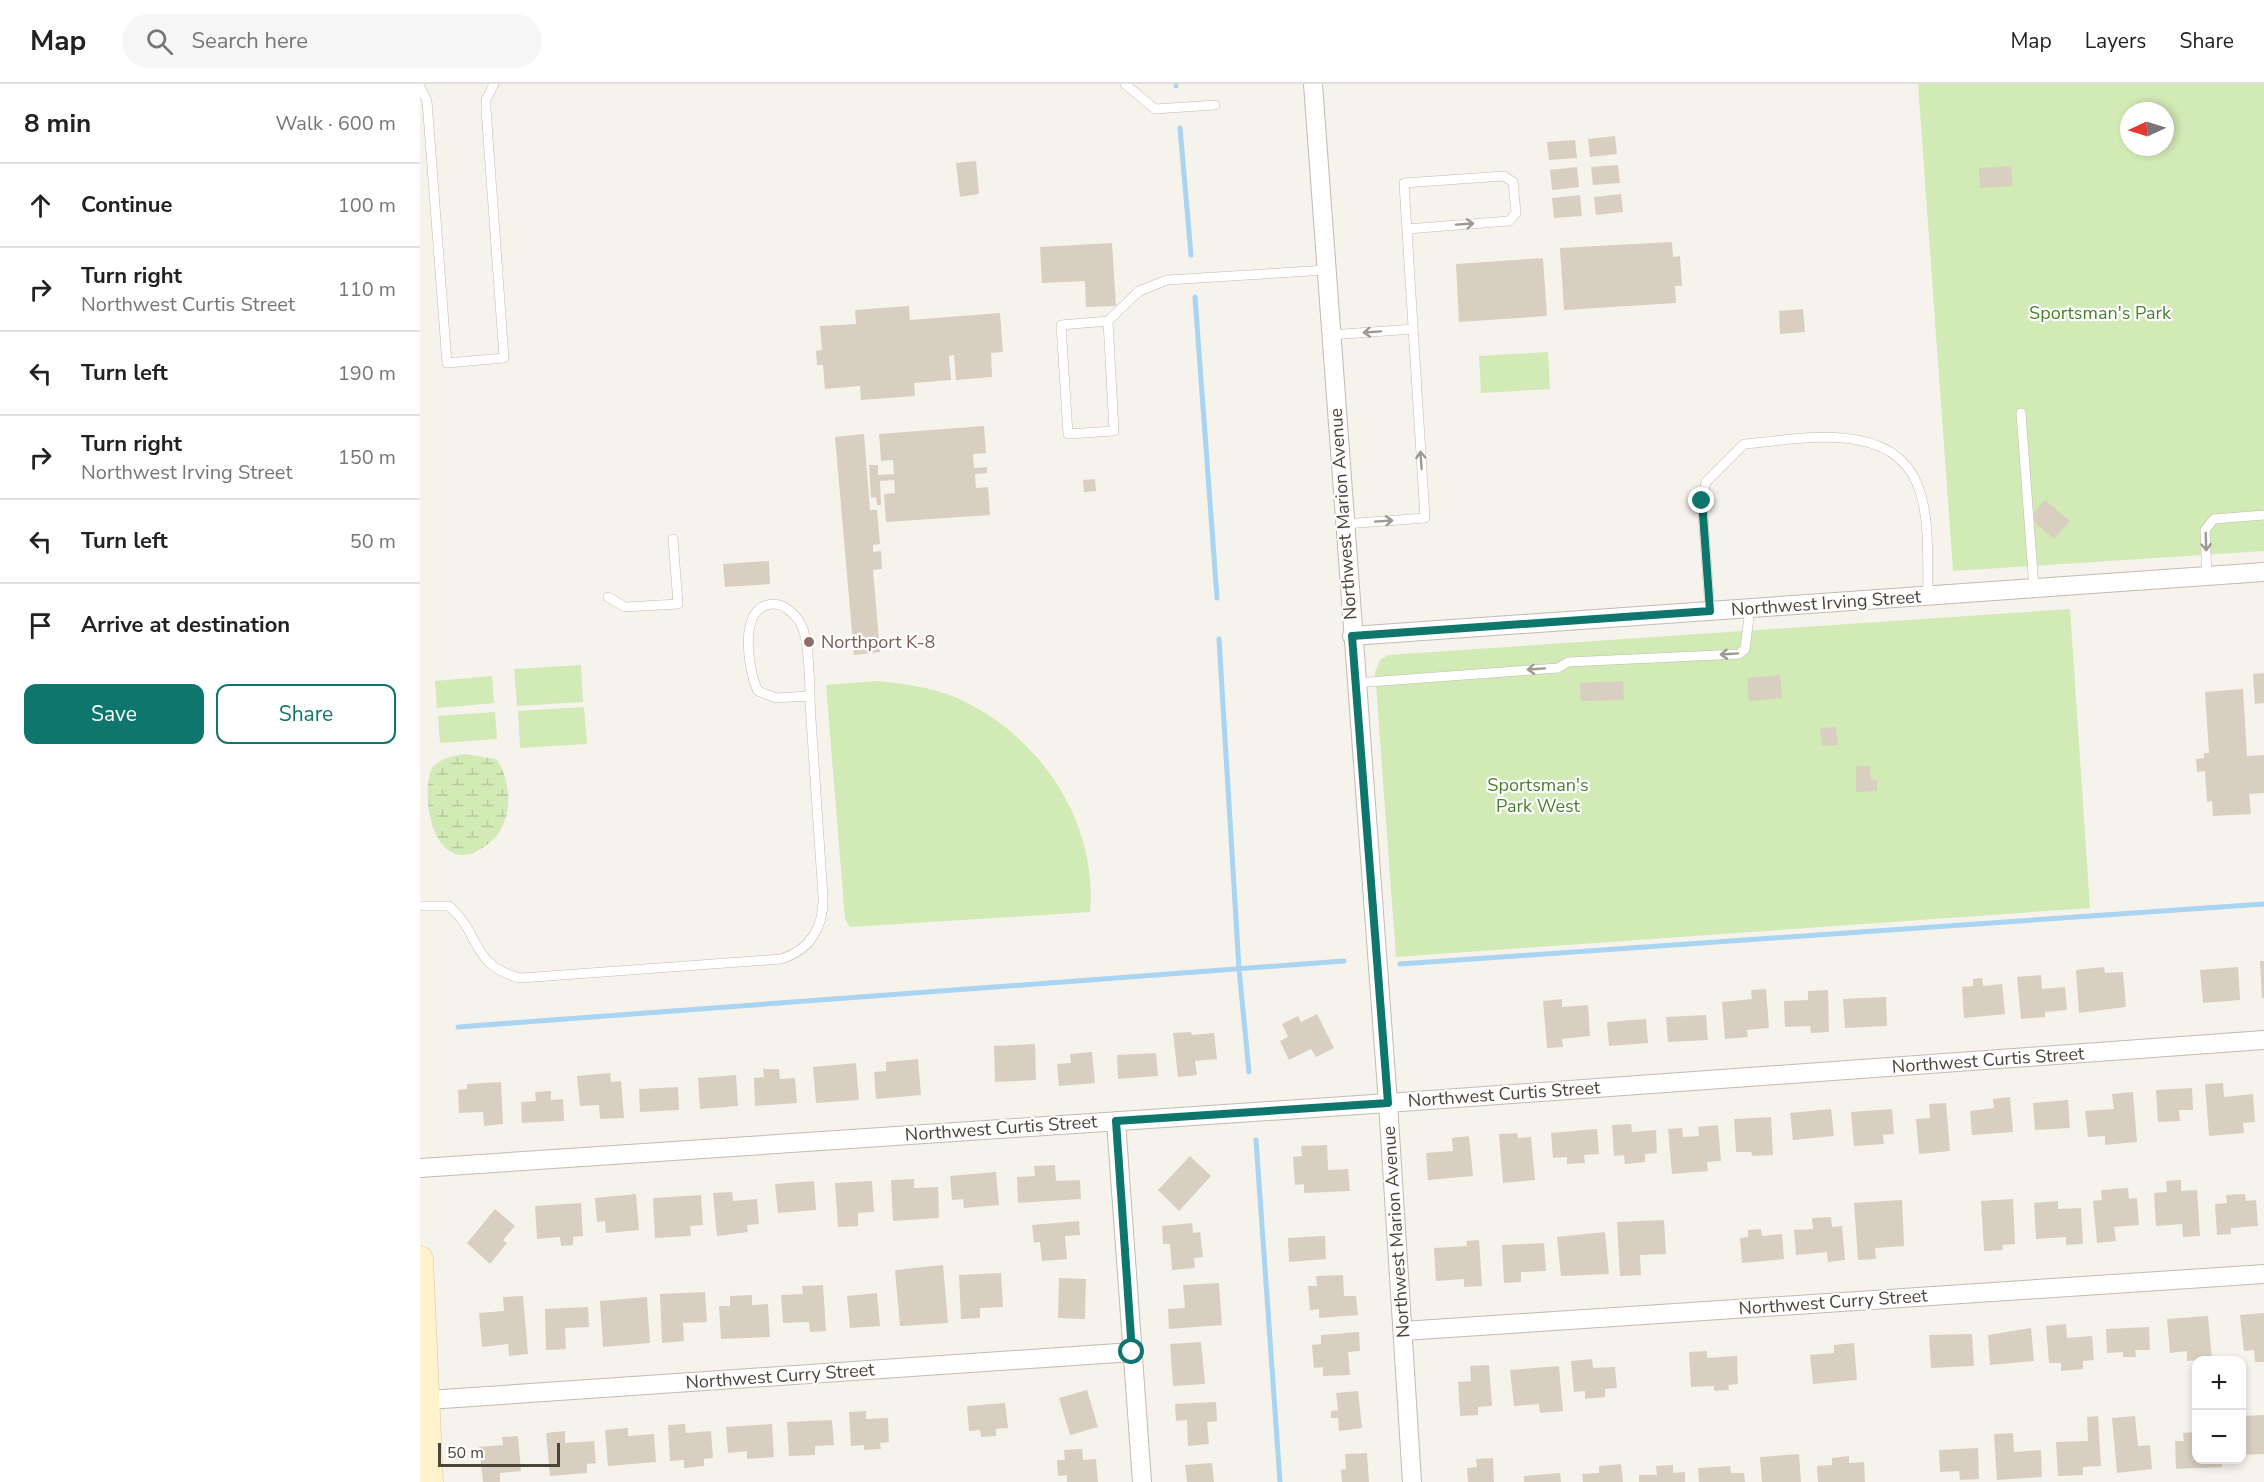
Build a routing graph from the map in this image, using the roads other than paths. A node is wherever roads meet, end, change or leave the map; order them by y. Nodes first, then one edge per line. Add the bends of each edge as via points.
1 (494, 84) edge
2 (1125, 84) edge
3 (1313, 84) edge
4 (420, 87) edge
5 (1215, 105) dead end
6 (1407, 229) junction
7 (1326, 270) junction
8 (1108, 321) junction
9 (1413, 329) junction
10 (1330, 335) junction
11 (2021, 413) dead end
12 (2264, 515) edge
13 (1344, 524) junction
14 (673, 539) dead end
15 (2264, 572) edge
16 (2207, 576) junction
17 (2034, 588) junction
18 (1929, 596) junction
19 (608, 597) dead end
20 (1750, 609) junction
21 (1710, 611) junction
22 (1352, 636) junction
23 (1355, 683) junction
24 (810, 696) junction
25 (420, 906) edge
26 (2264, 1040) edge
27 (1388, 1103) junction
28 (1116, 1121) junction
29 (420, 1168) edge
30 (420, 1258) edge
31 (2264, 1274) edge
32 (1402, 1331) junction
33 (1132, 1352) junction
34 (428, 1400) junction
35 (430, 1482) edge
36 (1142, 1482) edge
37 (1412, 1482) edge

1 - 4 lane via 486,109 504,358 447,363 427,101
2 - 5 lane via 1155,109
3 - 7 street, Northwest Marion Avenue
6 -> 6 lane via 1509,221 1516,213 1513,182 1504,176 1404,183
6 - 9 lane
7 - 8 lane via 1167,280 1139,291
7 - 10 street, Northwest Marion Avenue
8 - 8 lane via 1061,325 1068,434 1114,431
9 -> 10 lane
13 -> 9 lane via 1425,518
10 - 13 street, Northwest Marion Avenue
11 - 17 lane
12 -> 16 lane via 2214,519 2205,530
13 - 22 street, Northwest Marion Avenue
14 - 19 lane via 678,604 625,607
15 - 16 street, Northwest Irving Street
16 - 17 street, Northwest Irving Street
17 - 18 street, Northwest Irving Street
18 - 20 street, Northwest Irving Street
18 - 21 lane via 1925,518 1912,474 1876,444 1839,437 1744,444 1706,482 1702,501
20 - 21 street, Northwest Irving Street
20 -> 23 lane via 1745,649 1739,654 1568,662 1558,668
21 - 22 street, Northwest Irving Street
22 - 23 street, Northwest Marion Avenue
23 - 27 street, Northwest Marion Avenue
24 - 24 lane via 806,638 801,622 778,604 758,609 749,632 753,681 758,691 776,698
24 - 25 lane via 824,910 816,933 794,955 521,978 495,968 483,957 461,916 449,906
26 - 27 street, Northwest Curtis Street
27 - 28 street, Northwest Curtis Street
27 - 32 street, Northwest Marion Avenue
28 - 29 street, Northwest Curtis Street
28 - 33 street
30 - 34 street
31 - 32 street, Northwest Curry Street
32 - 37 street, Northwest Marion Avenue
33 - 34 street, Northwest Curry Street
33 - 36 street
34 - 35 street

